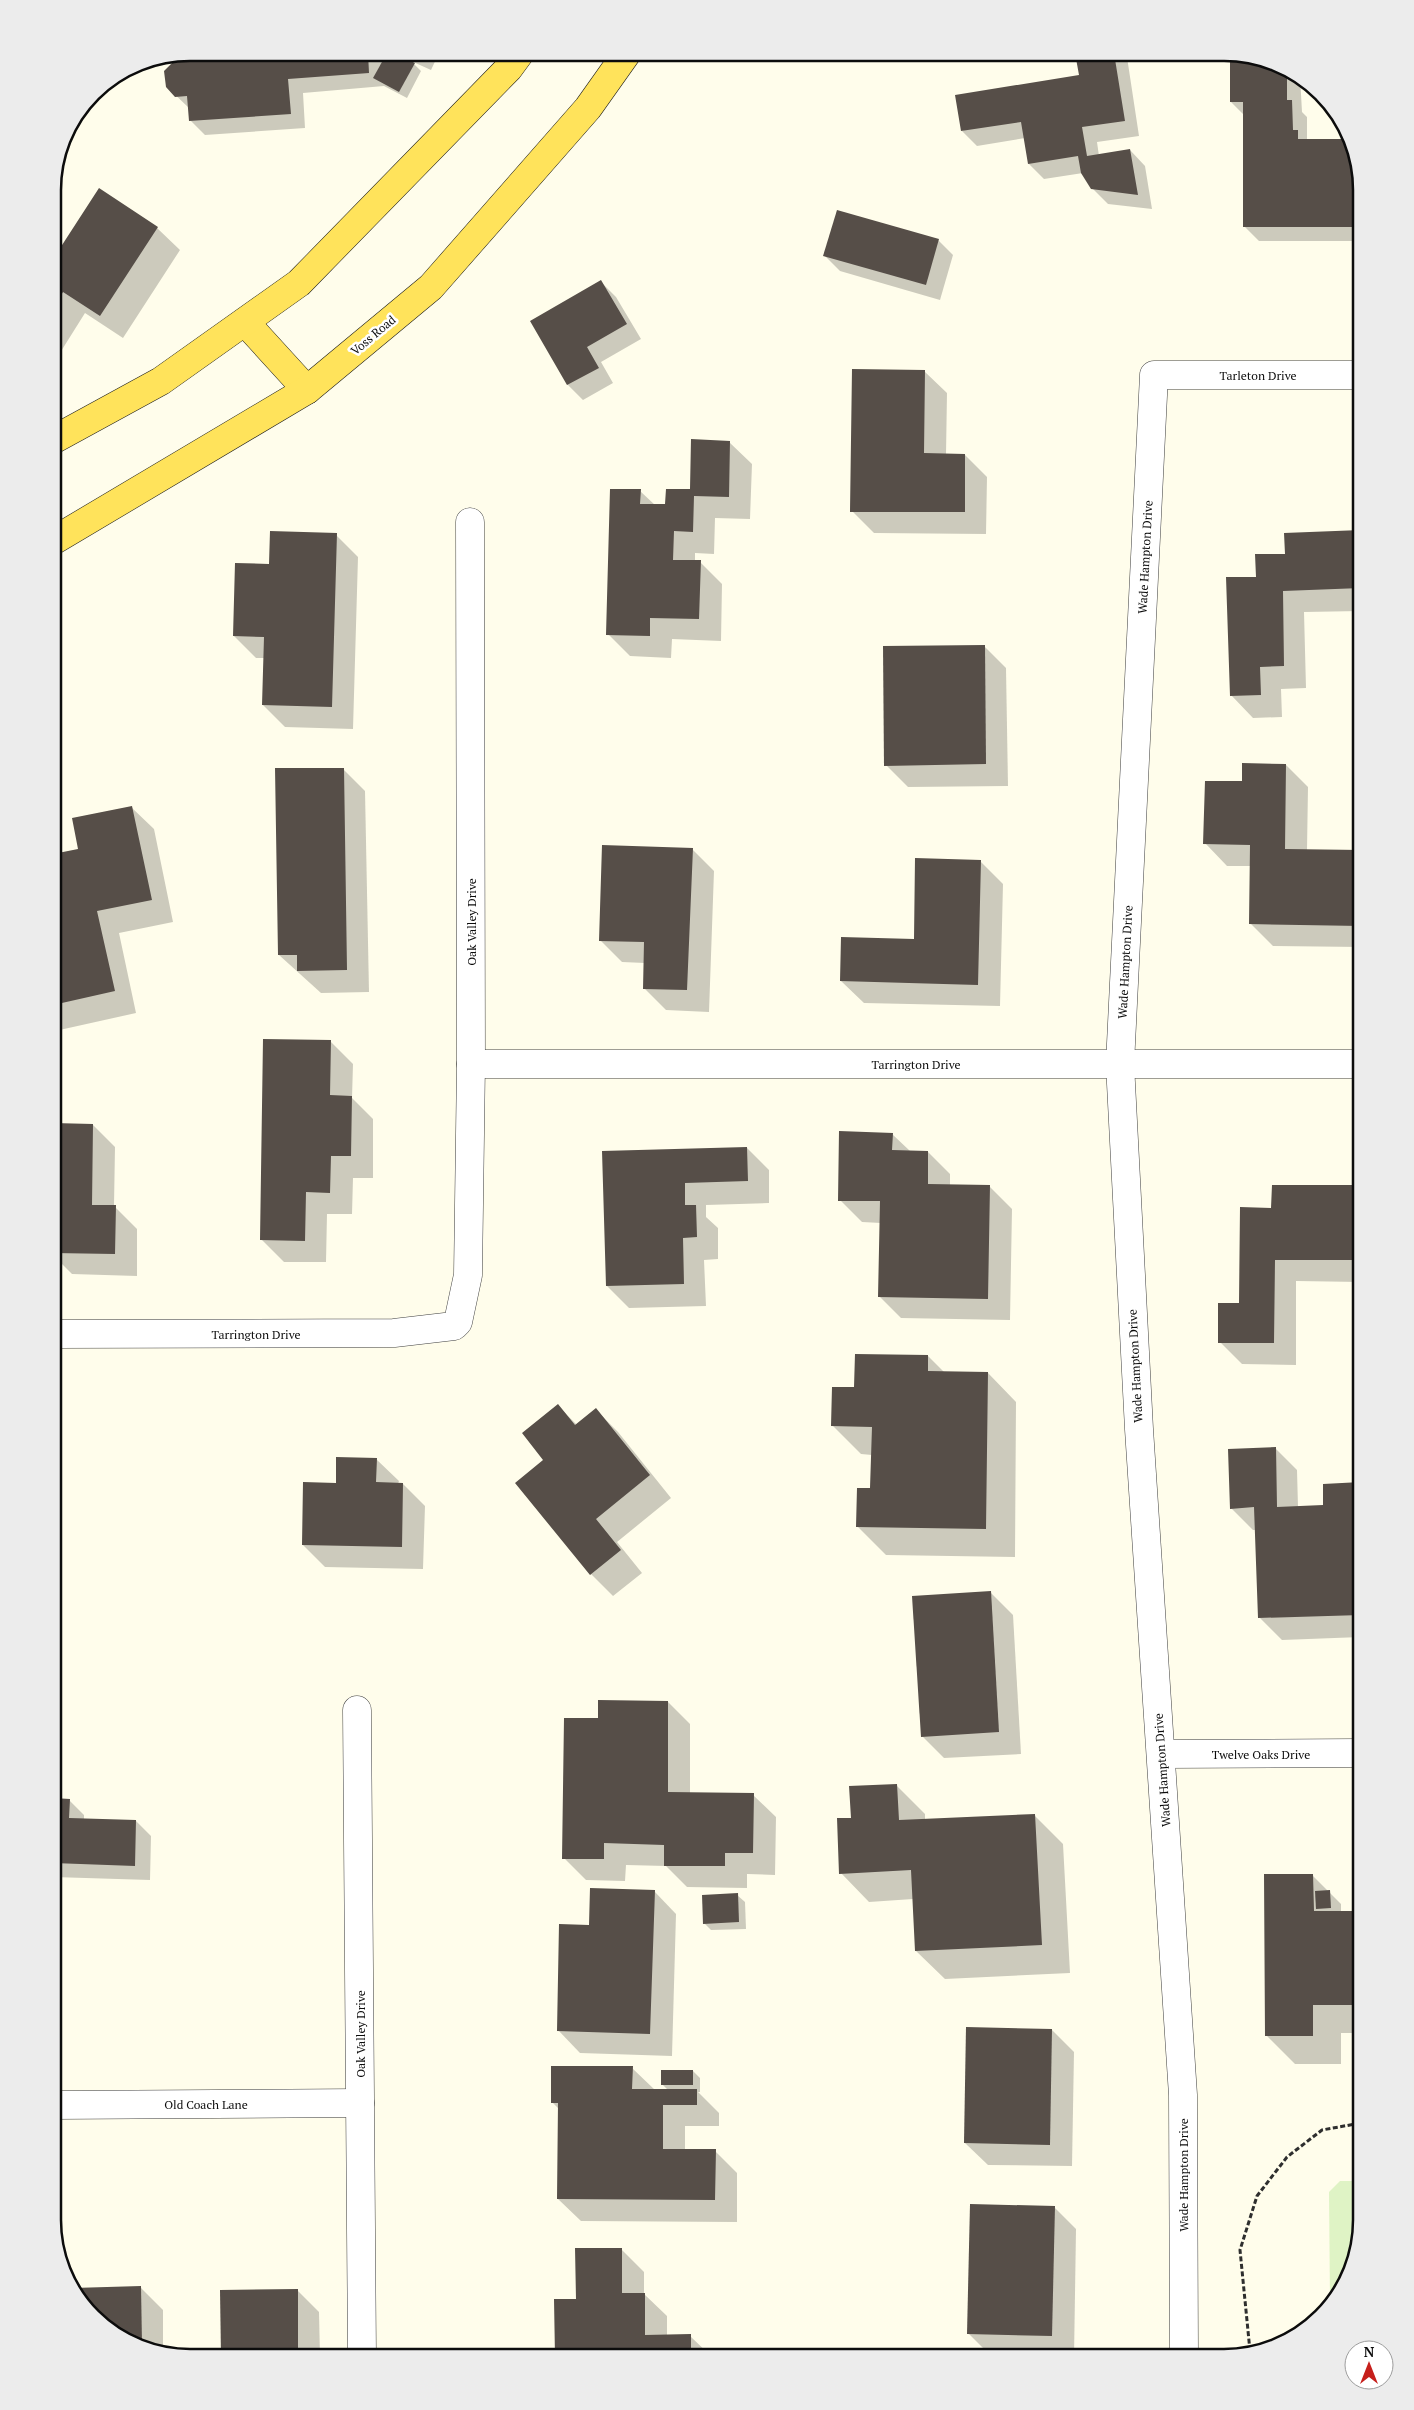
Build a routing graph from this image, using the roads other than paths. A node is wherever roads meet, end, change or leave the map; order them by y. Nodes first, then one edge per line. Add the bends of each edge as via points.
1 (514, 61) edge
2 (620, 61) edge
3 (246, 322) junction
4 (1154, 375) joint
5 (1353, 375) edge
6 (307, 390) junction
7 (62, 435) edge
8 (470, 522) dead end
9 (62, 536) edge
10 (471, 1064) junction
11 (1120, 1064) junction
12 (1353, 1064) edge
13 (458, 1322) joint
14 (61, 1334) edge
15 (357, 1710) dead end
16 (1353, 1753) edge
17 (1162, 1754) junction
18 (360, 2103) junction
19 (61, 2105) edge
20 (362, 2348) edge
21 (1184, 2349) edge

1 - 3 main road via 299,283
2 - 6 main road, Voss Road via 588,108 431,287
3 - 6 main road
3 - 7 main road via 161,381
4 - 5 street, Tarleton Drive
4 - 11 street, Wade Hampton Drive
6 - 9 main road, Voss Road
8 - 10 street, Oak Valley Drive
10 - 11 street, Tarrington Drive
10 - 13 street, Oak Valley Drive via 468,1275
11 - 12 street, Tarrington Drive
11 - 17 street, Wade Hampton Drive via 1138,1429
13 - 14 street, Tarrington Drive via 454,1326 394,1334
15 - 18 street, Oak Valley Drive
16 - 17 street, Twelve Oaks Drive
17 - 21 street, Wade Hampton Drive via 1183,2095
18 - 19 street, Old Coach Lane
18 - 20 street, Oak Valley Drive

